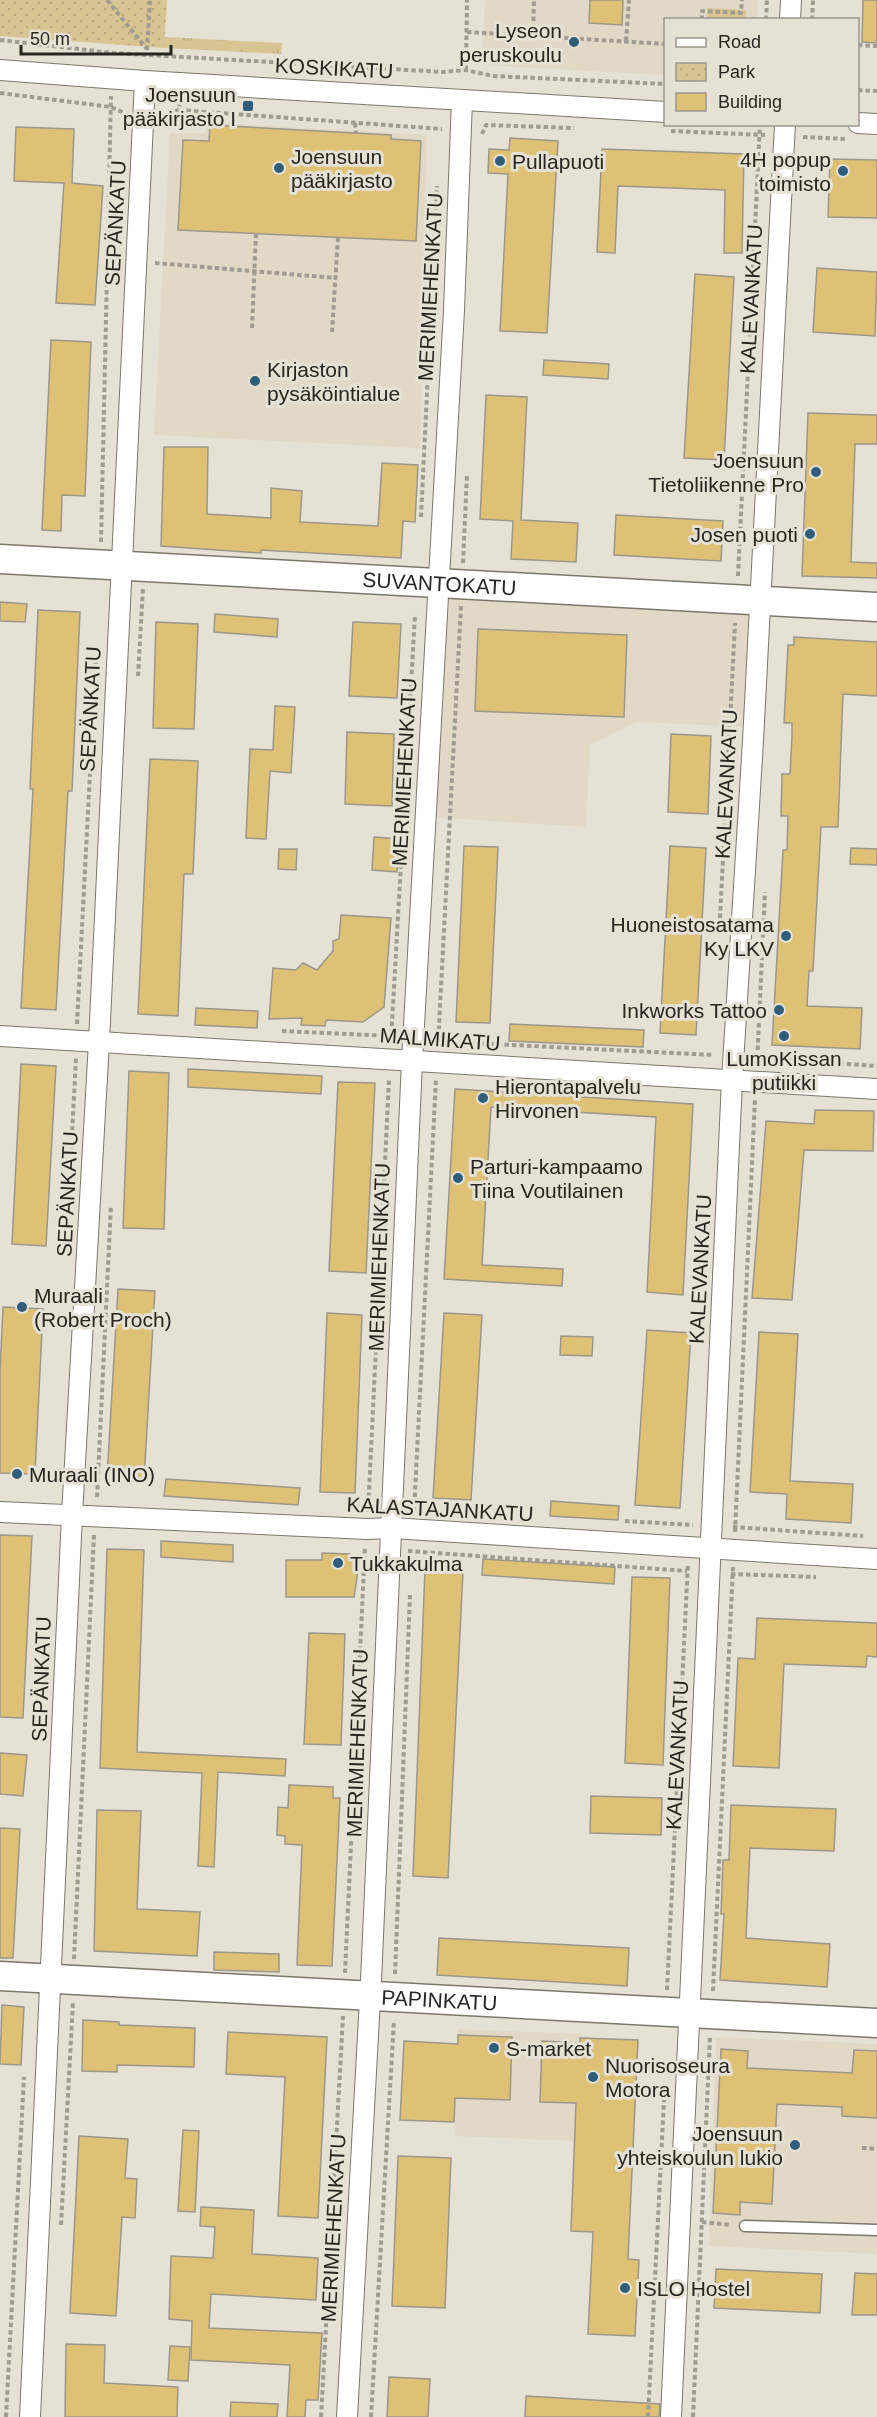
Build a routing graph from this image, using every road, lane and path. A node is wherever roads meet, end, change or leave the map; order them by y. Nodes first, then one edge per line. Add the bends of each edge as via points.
1 (107, 0) edge
2 (150, 0) edge
3 (467, 0) edge
4 (534, 0) edge
5 (629, 0) edge
6 (742, 0) edge
7 (767, 0) edge
8 (791, 0) edge
9 (702, 18) edge
10 (766, 18) edge
11 (790, 18) edge
12 (467, 32) junction
13 (533, 36) junction
14 (0, 40) edge
15 (626, 41) junction
16 (664, 44) edge
17 (859, 45) edge
18 (877, 46) edge
19 (147, 52) junction
20 (0, 70) edge
21 (466, 70) junction
22 (145, 81) junction
23 (664, 84) edge
24 (859, 90) edge
25 (877, 91) edge
26 (0, 93) edge
27 (462, 100) junction
28 (111, 107) junction
29 (180, 110) dead end
30 (144, 116) junction
31 (164, 117) dead end
32 (664, 122) edge
33 (355, 123) junction
34 (877, 124) edge
35 (725, 126) edge
36 (581, 128) dead end
37 (785, 130) edge
38 (482, 131) dead end
39 (856, 131) edge
40 (356, 133) dead end
41 (439, 140) dead end
42 (437, 185) dead end
43 (256, 233) dead end
44 (338, 237) dead end
45 (155, 263) dead end
46 (255, 272) junction
47 (336, 278) junction
48 (252, 328) dead end
49 (332, 332) dead end
50 (420, 521) dead end
51 (111, 557) junction
52 (0, 559) edge
53 (439, 584) junction
54 (760, 600) junction
55 (877, 607) edge
56 (96, 655) dead end
57 (77, 1024) dead end
58 (0, 1036) edge
59 (438, 1041) junction
60 (99, 1042) junction
61 (713, 1055) dead end
62 (390, 1059) junction
63 (758, 1059) dead end
64 (412, 1061) junction
65 (436, 1063) junction
66 (877, 1066) edge
67 (732, 1080) junction
68 (877, 1089) edge
69 (111, 1204) dead end
70 (97, 1497) dead end
71 (0, 1512) edge
72 (71, 1523) junction
73 (402, 1529) junction
74 (366, 1538) junction
75 (353, 1546) dead end
76 (389, 1549) junction
77 (712, 1549) junction
78 (412, 1551) junction
79 (877, 1559) edge
80 (411, 1563) dead end
81 (710, 1573) junction
82 (821, 1577) dead end
83 (410, 1586) dead end
84 (0, 1976) edge
85 (62, 1979) junction
86 (370, 1996) junction
87 (689, 2013) junction
88 (877, 2024) edge
89 (711, 2033) dead end
90 (664, 2095) dead end
91 (21, 2126) dead end
92 (861, 2148) dead end
93 (877, 2149) edge
94 (702, 2222) junction
95 (745, 2226) joint
96 (60, 2229) dead end
97 (877, 2230) edge
98 (6, 2417) edge
99 (30, 2417) edge
100 (321, 2417) edge
101 (347, 2417) edge
102 (370, 2417) edge
103 (648, 2417) edge
104 (671, 2417) edge
105 (693, 2417) edge

1 - 19 path
2 - 19 path
3 - 12 path
4 - 13 path
5 - 15 path
6 - 9 path via 741,13 702,10
7 - 10 path
8 - 11 street
12 - 13 path
12 - 21 path
13 - 15 path
14 - 19 path via 113,53
15 - 16 path
17 - 18 path
19 - 21 path via 291,65
20 - 22 street, KOSKIKATU
21 - 23 path via 493,76
22 - 27 street, KOSKIKATU
22 - 30 street, SEPÄNKATU
24 - 25 path
26 - 28 path
27 - 32 street, KOSKIKATU
27 - 53 street, MERIMIEHENKATU
28 - 30 path
28 - 51 path
29 - 33 path
30 - 31 path
30 - 51 street, SEPÄNKATU
33 - 40 path
33 - 41 path via 440,129
34 - 39 street
35 - 37 path
36 - 38 path via 486,125
37 - 39 path
37 - 54 street, KALEVANKATU
42 - 50 path
43 - 46 path
44 - 47 path
45 - 46 path
46 - 47 path
46 - 48 path
47 - 49 path
51 - 52 main road, SUVANTOKATU
51 - 53 main road, SUVANTOKATU
51 - 60 street, SEPÄNKATU
53 - 54 main road, SUVANTOKATU
53 - 59 path
53 - 62 path
53 - 64 street, MERIMIEHENKATU
54 - 55 main road, SUVANTOKATU
54 - 67 street, KALEVANKATU
56 - 57 path
58 - 60 street, MALMIKATU
59 - 61 path
59 - 65 path
60 - 62 street, MALMIKATU
60 - 72 street, SEPÄNKATU
62 - 64 street, MALMIKATU
62 - 74 path
63 - 66 path
64 - 65 street, MALMIKATU
64 - 73 street, MERIMIEHENKATU
65 - 67 street, MALMIKATU
65 - 73 path
67 - 68 street, MALMIKATU
67 - 77 street, KALEVANKATU
69 - 70 path
71 - 72 street, KALASTAJANKATU
72 - 74 street, KALASTAJANKATU
72 - 85 street, SEPÄNKATU
72 - 85 path via 94,1532
73 - 74 street, KALASTAJANKATU
73 - 76 street, MERIMIEHENKATU
73 - 77 street, KALASTAJANKATU
73 - 78 path
74 - 75 path
74 - 76 path
74 - 86 path
76 - 78 path
76 - 86 street, MERIMIEHENKATU
77 - 79 street, KALASTAJANKATU
77 - 81 street, KALEVANKATU
78 - 80 path
78 - 81 path
81 - 82 path
81 - 87 street, KALEVANKATU
83 - 86 path
84 - 85 main road, PAPINKATU
85 - 86 main road, PAPINKATU
85 - 96 path
85 - 99 street, SEPÄNKATU
86 - 87 main road, PAPINKATU
86 - 100 path
86 - 101 street, MERIMIEHENKATU
86 - 102 path
87 - 88 main road, PAPINKATU
87 - 104 street, KALEVANKATU
89 - 94 path
90 - 103 path
91 - 98 path
92 - 93 path
94 - 95 path
94 - 105 path
95 - 97 lane

